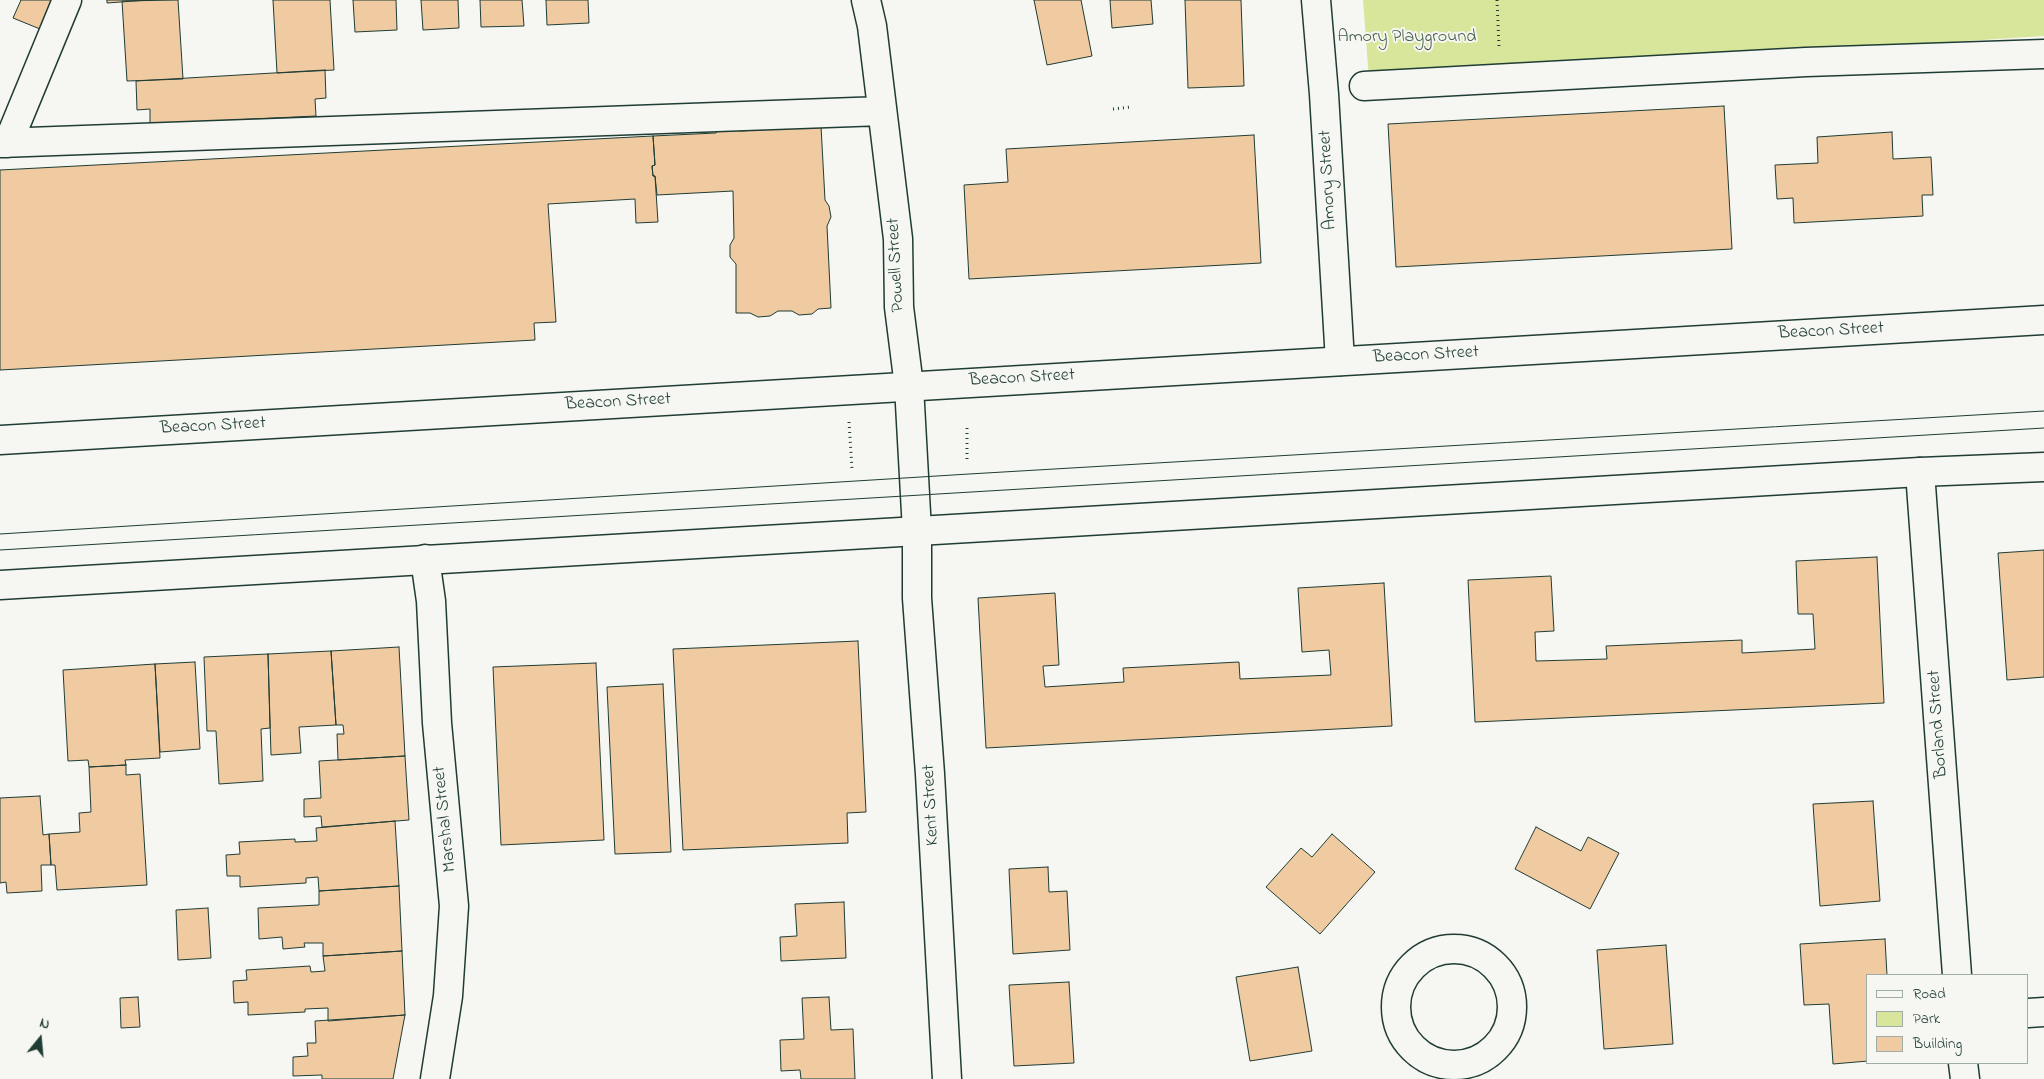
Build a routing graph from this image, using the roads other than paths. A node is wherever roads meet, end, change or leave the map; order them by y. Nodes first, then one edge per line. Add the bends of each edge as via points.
1 (67, 0) edge
2 (866, 0) edge
3 (1316, 0) edge
4 (2044, 54) edge
5 (1364, 86) dead end
6 (882, 111) junction
7 (4, 143) edge
8 (2044, 320) edge
9 (1340, 361) junction
10 (909, 386) junction
11 (0, 440) edge
12 (2044, 467) edge
13 (1920, 472) junction
14 (917, 531) junction
15 (425, 559) junction
16 (0, 585) edge
17 (1957, 974) edge
18 (2044, 1012) edge
19 (2029, 1013) edge
20 (1963, 1064) edge
21 (1461, 1072) edge
22 (435, 1079) edge
23 (947, 1079) edge
24 (1965, 1079) edge

1 - 7 main road
2 - 6 main road, Powell Street
3 - 9 main road, Amory Street
4 - 5 main road via 1806,62
6 - 7 main road
6 - 10 main road, Powell Street via 898,239 899,307
8 - 9 main road, Beacon Street
9 - 10 main road, Beacon Street
10 - 11 main road, Beacon Street
10 - 14 main road, Powell Street
12 - 13 main road
13 - 14 main road
13 - 17 main road, Borland Street
14 - 15 main road
14 - 23 main road, Kent Street via 917,598
15 - 16 main road
15 - 22 main road, Marshal Street via 454,906 448,996
18 - 19 main road
20 - 24 main road
21 - 21 main road via 1490,1054 1503,1040 1511,1023 1513,1004 1509,985 1500,970 1485,957 1468,950 1448,949 1429,954 1413,966 1402,981 1396,1000 1397,1020 1404,1038 1418,1053

